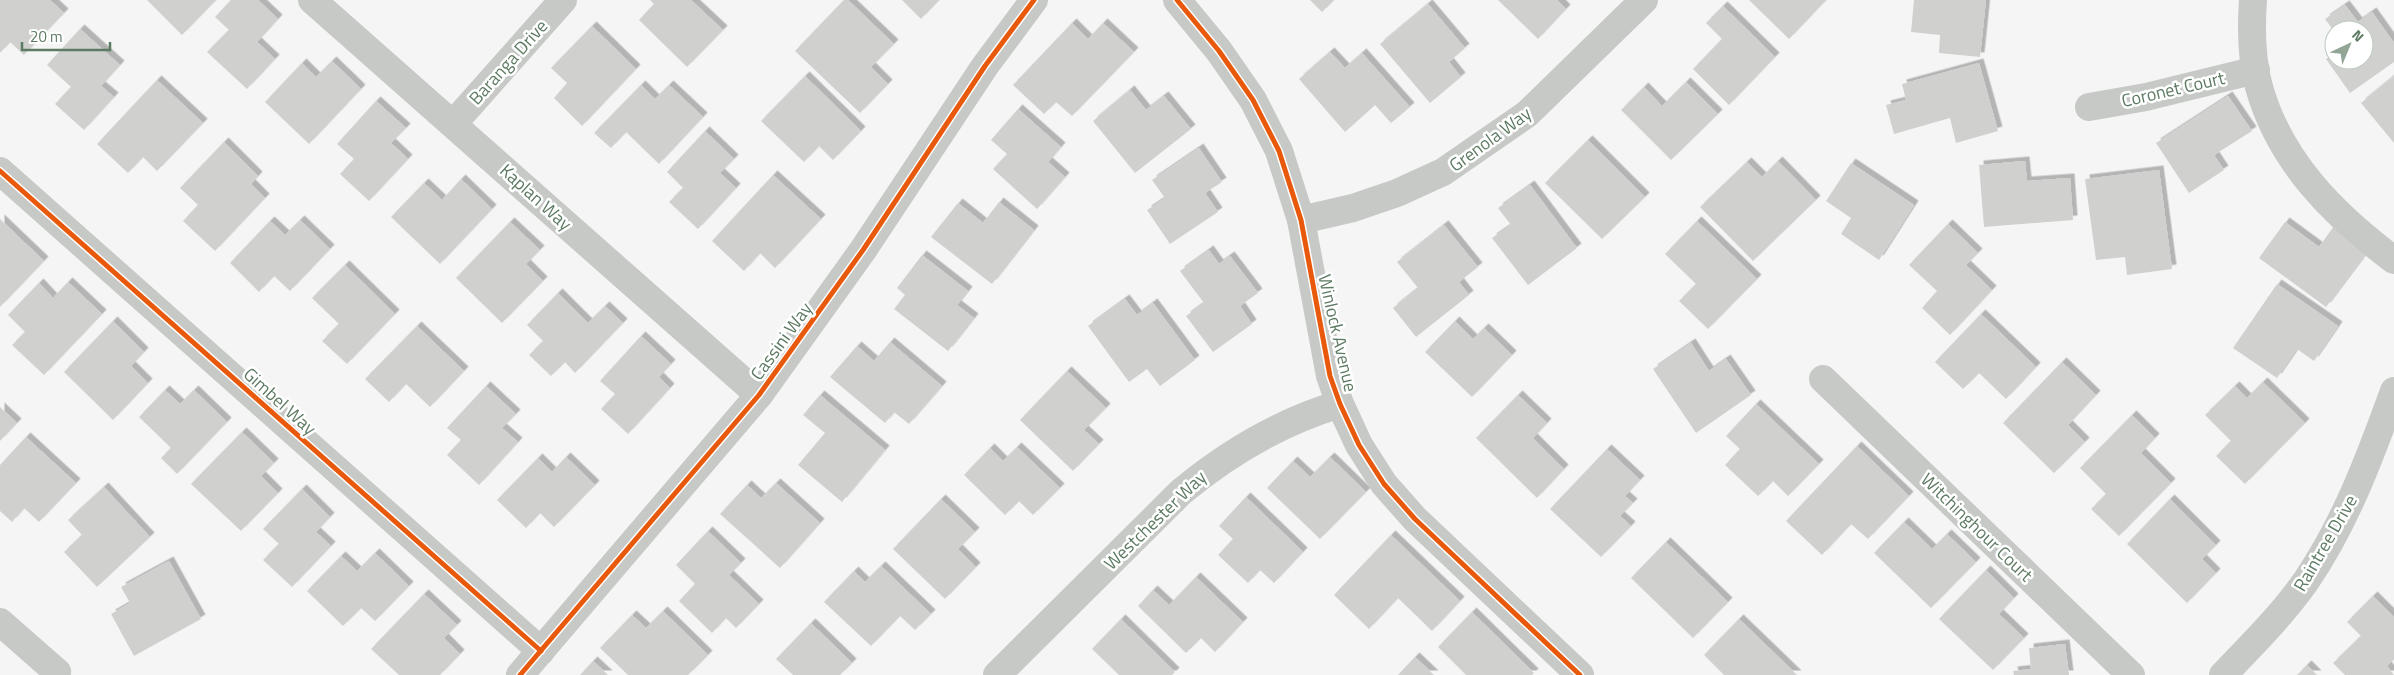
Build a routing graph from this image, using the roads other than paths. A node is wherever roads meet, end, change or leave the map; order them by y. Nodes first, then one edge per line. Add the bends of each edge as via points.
1 (312, 0) edge
2 (563, 0) edge
3 (1034, 0) edge
4 (1177, 0) edge
5 (1644, 0) edge
6 (2253, 0) edge
7 (2256, 70) junction
8 (2089, 106) dead end
9 (453, 124) junction
10 (0, 171) edge
11 (1301, 220) junction
12 (2394, 260) edge
13 (1823, 379) dead end
14 (2394, 391) edge
15 (759, 395) junction
16 (1340, 404) junction
17 (2385, 443) edge
18 (0, 622) edge
19 (541, 651) junction
20 (56, 675) edge
21 (520, 675) edge
22 (997, 675) edge
23 (1580, 675) edge
24 (2131, 675) edge
25 (2223, 675) edge

1 - 9 street, Kaplan Way
2 - 9 street, Baranga Drive
3 - 15 street, Cassini Way via 985,66 863,250
4 - 11 street, Winlock Avenue via 1220,51 1253,100 1279,151
5 - 11 street, Grenola Way via 1526,114 1443,172 1353,208
6 - 7 street via 2251,30
7 - 8 street, Coronet Court via 2146,97
7 - 12 street via 2264,102 2281,140 2307,180 2339,216
9 - 15 street, Kaplan Way
10 - 19 street, Gimbel Way
11 - 16 street, Winlock Avenue via 1330,376
13 - 24 street, Witchinghour Court
14 - 17 street, Raintree Drive
15 - 19 street, Cassini Way
16 - 22 street, Westchester Way via 1298,418 1249,442 1213,465 1181,492
16 - 23 street, Winlock Avenue via 1359,445 1384,484 1415,519
17 - 25 street, Raintree Drive via 2358,485 2306,581 2272,624
18 - 20 street via 58,672
19 - 21 street, Cassini Way

